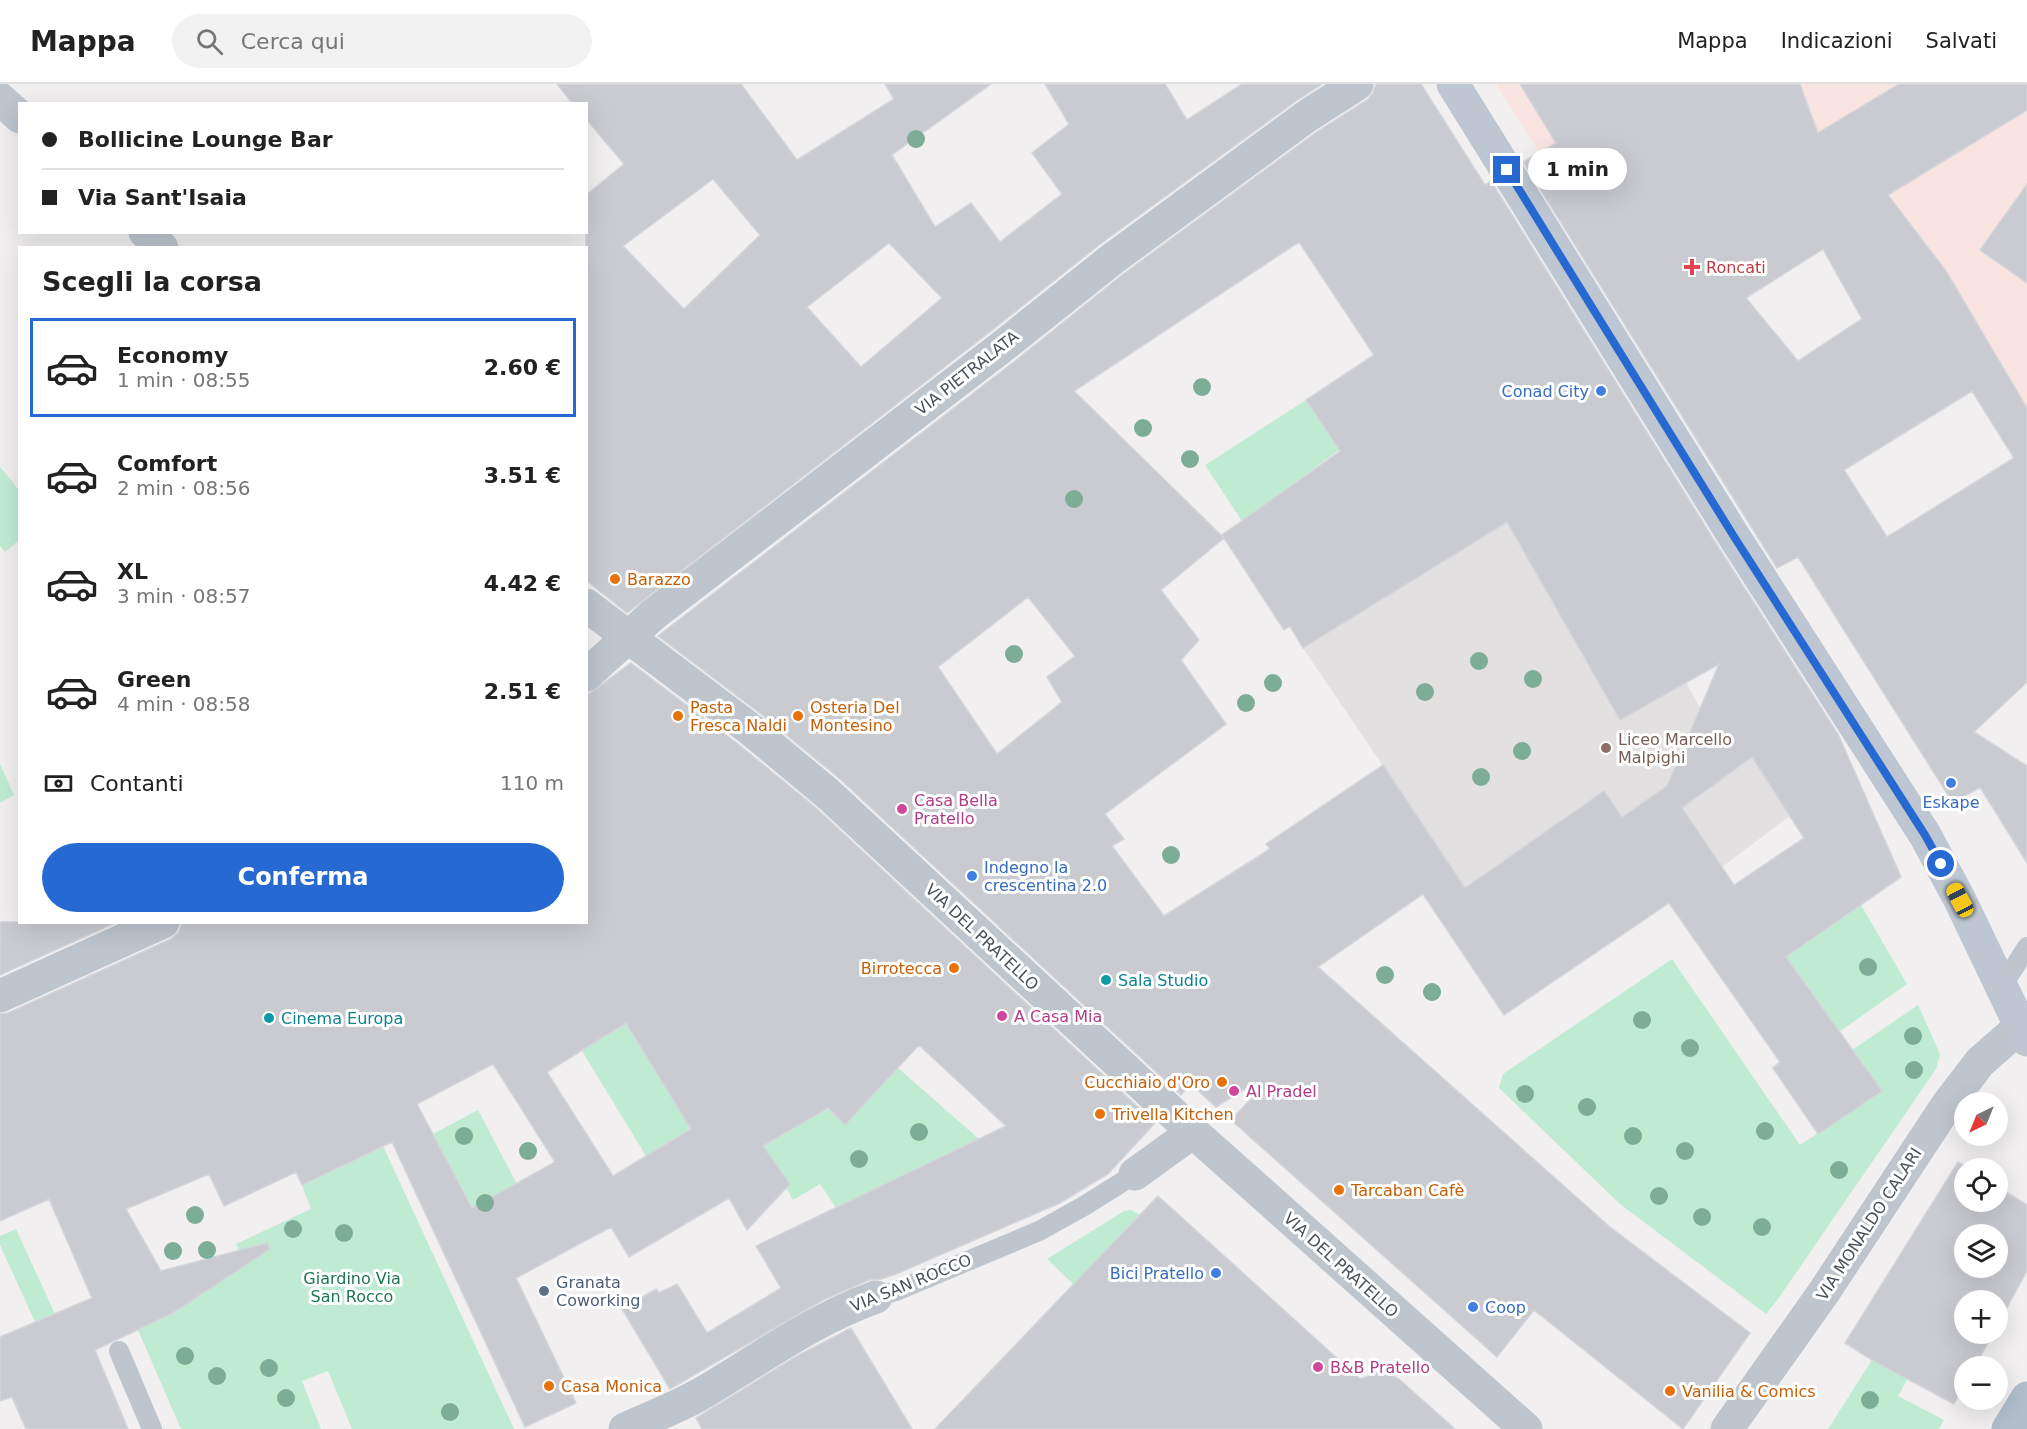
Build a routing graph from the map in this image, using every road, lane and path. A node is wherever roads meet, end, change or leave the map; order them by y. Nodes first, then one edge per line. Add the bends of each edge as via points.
1 (1357, 84) edge
2 (1453, 84) edge
3 (0, 99) edge
4 (18, 115) edge
5 (147, 234) edge
6 (160, 246) edge
7 (588, 606) edge
8 (629, 637) junction
9 (588, 673) edge
10 (159, 924) edge
11 (2027, 947) edge
12 (2001, 988) junction
13 (0, 996) edge
14 (2023, 1033) edge
15 (1193, 1132) junction
16 (1135, 1174) joint
17 (876, 1297) joint
18 (119, 1351) dead end
19 (2027, 1398) edge
20 (152, 1429) edge
21 (625, 1429) edge
22 (1526, 1429) edge
23 (1727, 1429) edge
24 (2008, 1429) edge

1 - 8 street, VIA PIETRALATA via 1307,116 1111,260
2 - 12 street via 1925,835
3 - 4 street
5 - 6 street
7 - 8 street, VIA DEL PRATELLO
8 - 9 street, VIA PIETRALATA
8 - 15 street, VIA DEL PRATELLO via 826,793
10 - 13 street
11 - 12 lane
12 - 14 street
14 - 23 street, VIA MONALDO CALARI via 1980,1062 1947,1105 1806,1318
15 - 16 street, VIA SAN ROCCO
15 - 22 street, VIA DEL PRATELLO
16 - 17 lane, VIA SAN ROCCO via 1039,1231
17 - 21 street, VIA SAN ROCCO via 813,1326 701,1394
18 - 20 lane
19 - 24 main road

